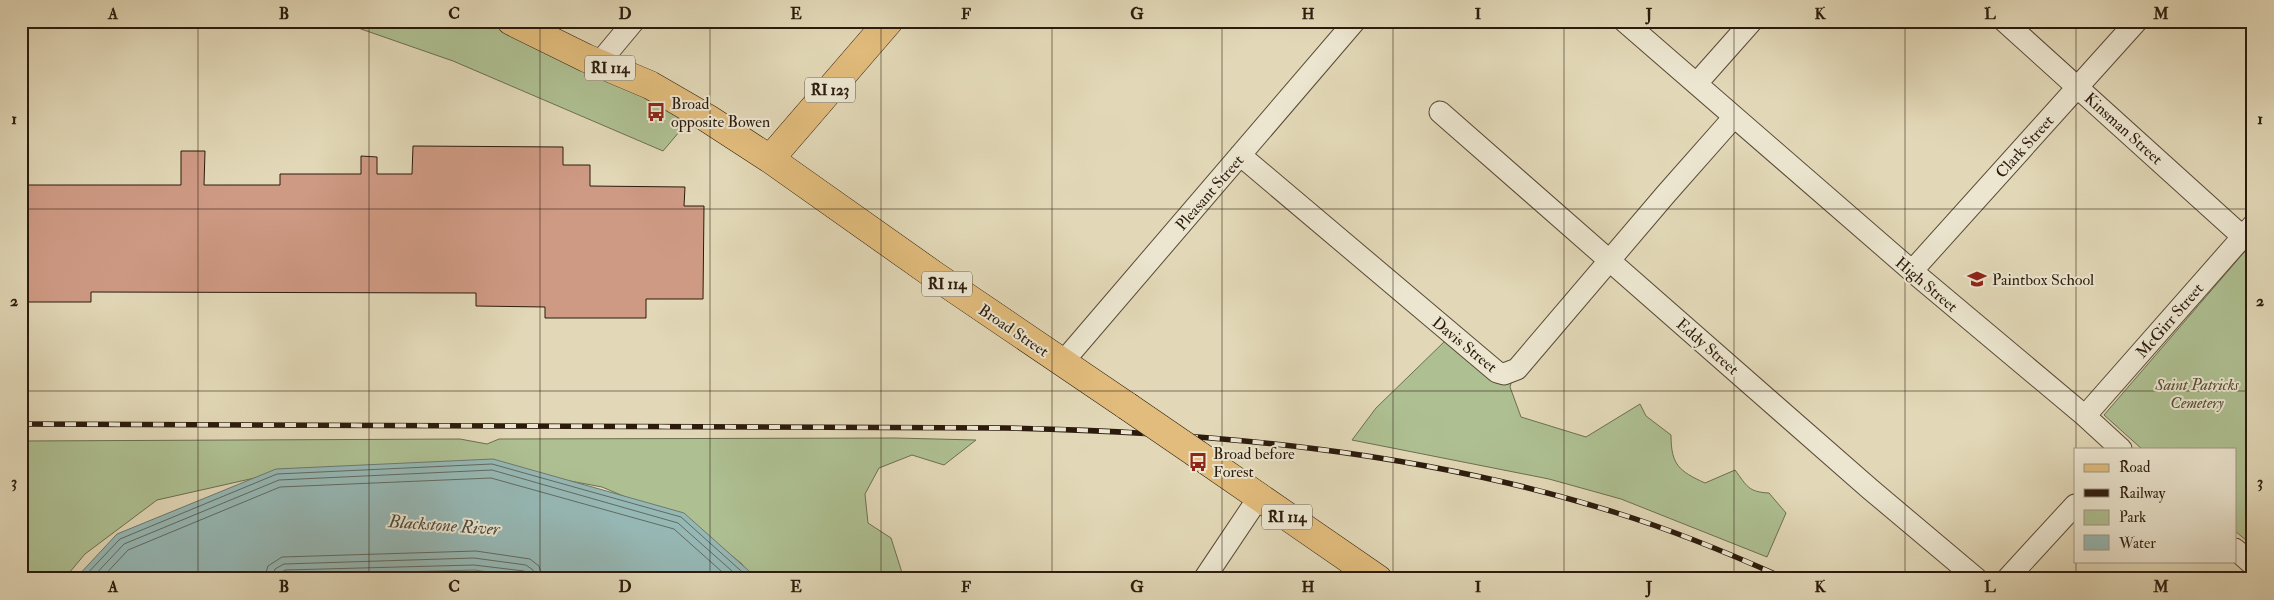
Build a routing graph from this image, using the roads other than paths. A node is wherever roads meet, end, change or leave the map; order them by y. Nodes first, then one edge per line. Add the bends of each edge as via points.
1 (511, 21) edge
2 (634, 21) edge
3 (889, 21) edge
4 (1355, 21) edge
5 (1624, 21) edge
6 (1752, 21) edge
7 (2004, 21) edge
8 (2137, 21) edge
9 (599, 63) junction
10 (1697, 83) junction
11 (2078, 86) junction
12 (1440, 112) dead end
13 (1734, 117) junction
14 (1240, 155) junction
15 (770, 159) junction
16 (2248, 231) edge
17 (1609, 260) junction
18 (1912, 271) junction
19 (1062, 363) junction
20 (2085, 416) junction
21 (2120, 448) edge
22 (1259, 497) junction
23 (2074, 506) edge
24 (2236, 550) edge
25 (2253, 565) edge
26 (1204, 579) edge
27 (1378, 579) edge
28 (1977, 579) edge
29 (2007, 579) edge

1 - 9 main road, Broad Street / RI 114
2 - 9 street
3 - 15 main road, RI 123
4 - 14 street, Pleasant Street
5 - 10 street, High Street
6 - 10 street
7 - 11 street, Kinsman Street
8 - 11 street, Clark Street
9 - 15 main road, Broad Street / RI 114 via 666,93
10 - 13 street, High Street
11 - 16 street, Kinsman Street
11 - 18 street, Clark Street
12 - 17 street, Eddy Street
13 - 17 street, Davis Street
13 - 18 street, High Street
14 - 17 street, Davis Street via 1497,372 1504,374 1517,369
14 - 19 street, Pleasant Street
15 - 19 main road, Broad Street / RI 114
16 - 20 street, McGirr Street
17 - 28 street, Eddy Street
18 - 20 street, High Street
19 - 22 main road, Broad Street / RI 114, bridge
20 - 21 street, High Street
22 - 26 street
22 - 27 main road, Broad Street / RI 114
23 - 29 street
24 - 25 street

